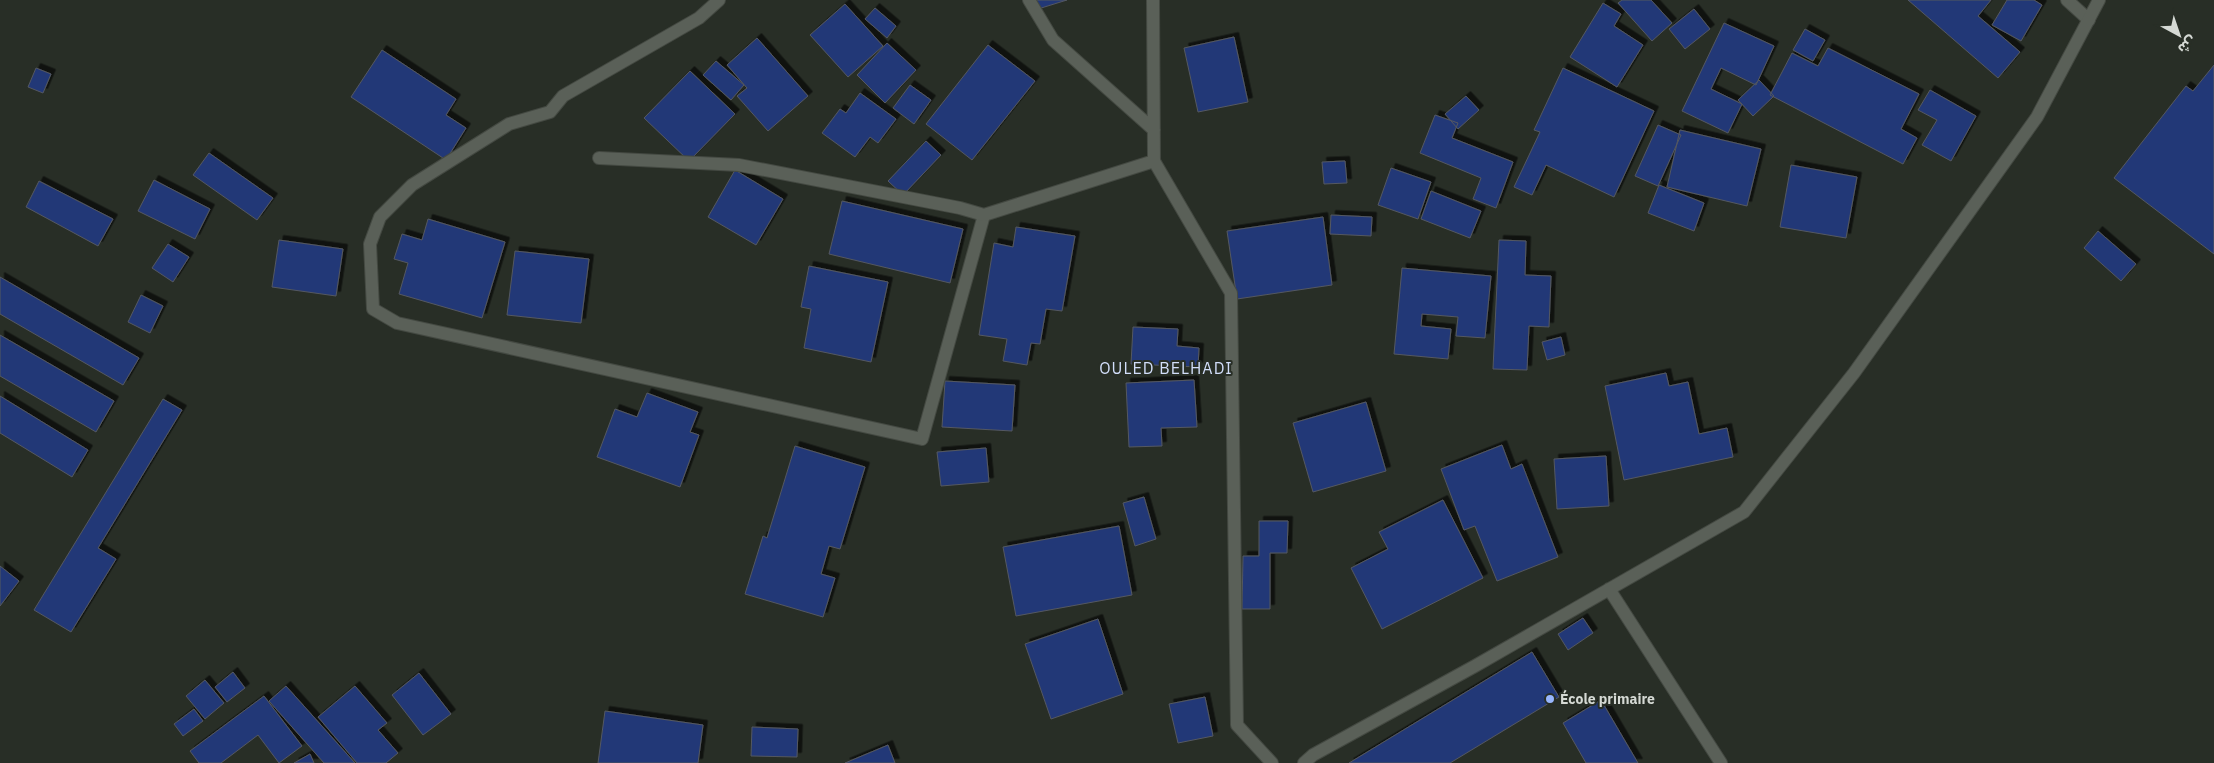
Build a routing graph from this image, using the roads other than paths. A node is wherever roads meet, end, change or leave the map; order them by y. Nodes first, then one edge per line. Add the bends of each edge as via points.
1 (719, 0) edge
2 (1029, 0) edge
3 (1153, 0) edge
4 (2067, 0) edge
5 (2099, 0) edge
6 (2088, 20) junction
7 (1154, 130) junction
8 (599, 158) dead end
9 (1154, 162) junction
10 (984, 215) junction
11 (1609, 589) junction
12 (1272, 763) edge
13 (1304, 763) edge
14 (1721, 763) edge

1 - 10 street via 698,18 563,96 550,112 509,124 412,185 380,216 370,244 373,308 397,323 922,439
2 - 7 street via 1052,40
3 - 7 street
4 - 6 street
5 - 6 street
6 - 11 street via 2037,117 1854,373 1744,512
7 - 9 street
8 - 10 street via 739,164
9 - 10 street
9 - 12 street via 1231,293 1237,726
11 - 13 street
11 - 14 street

